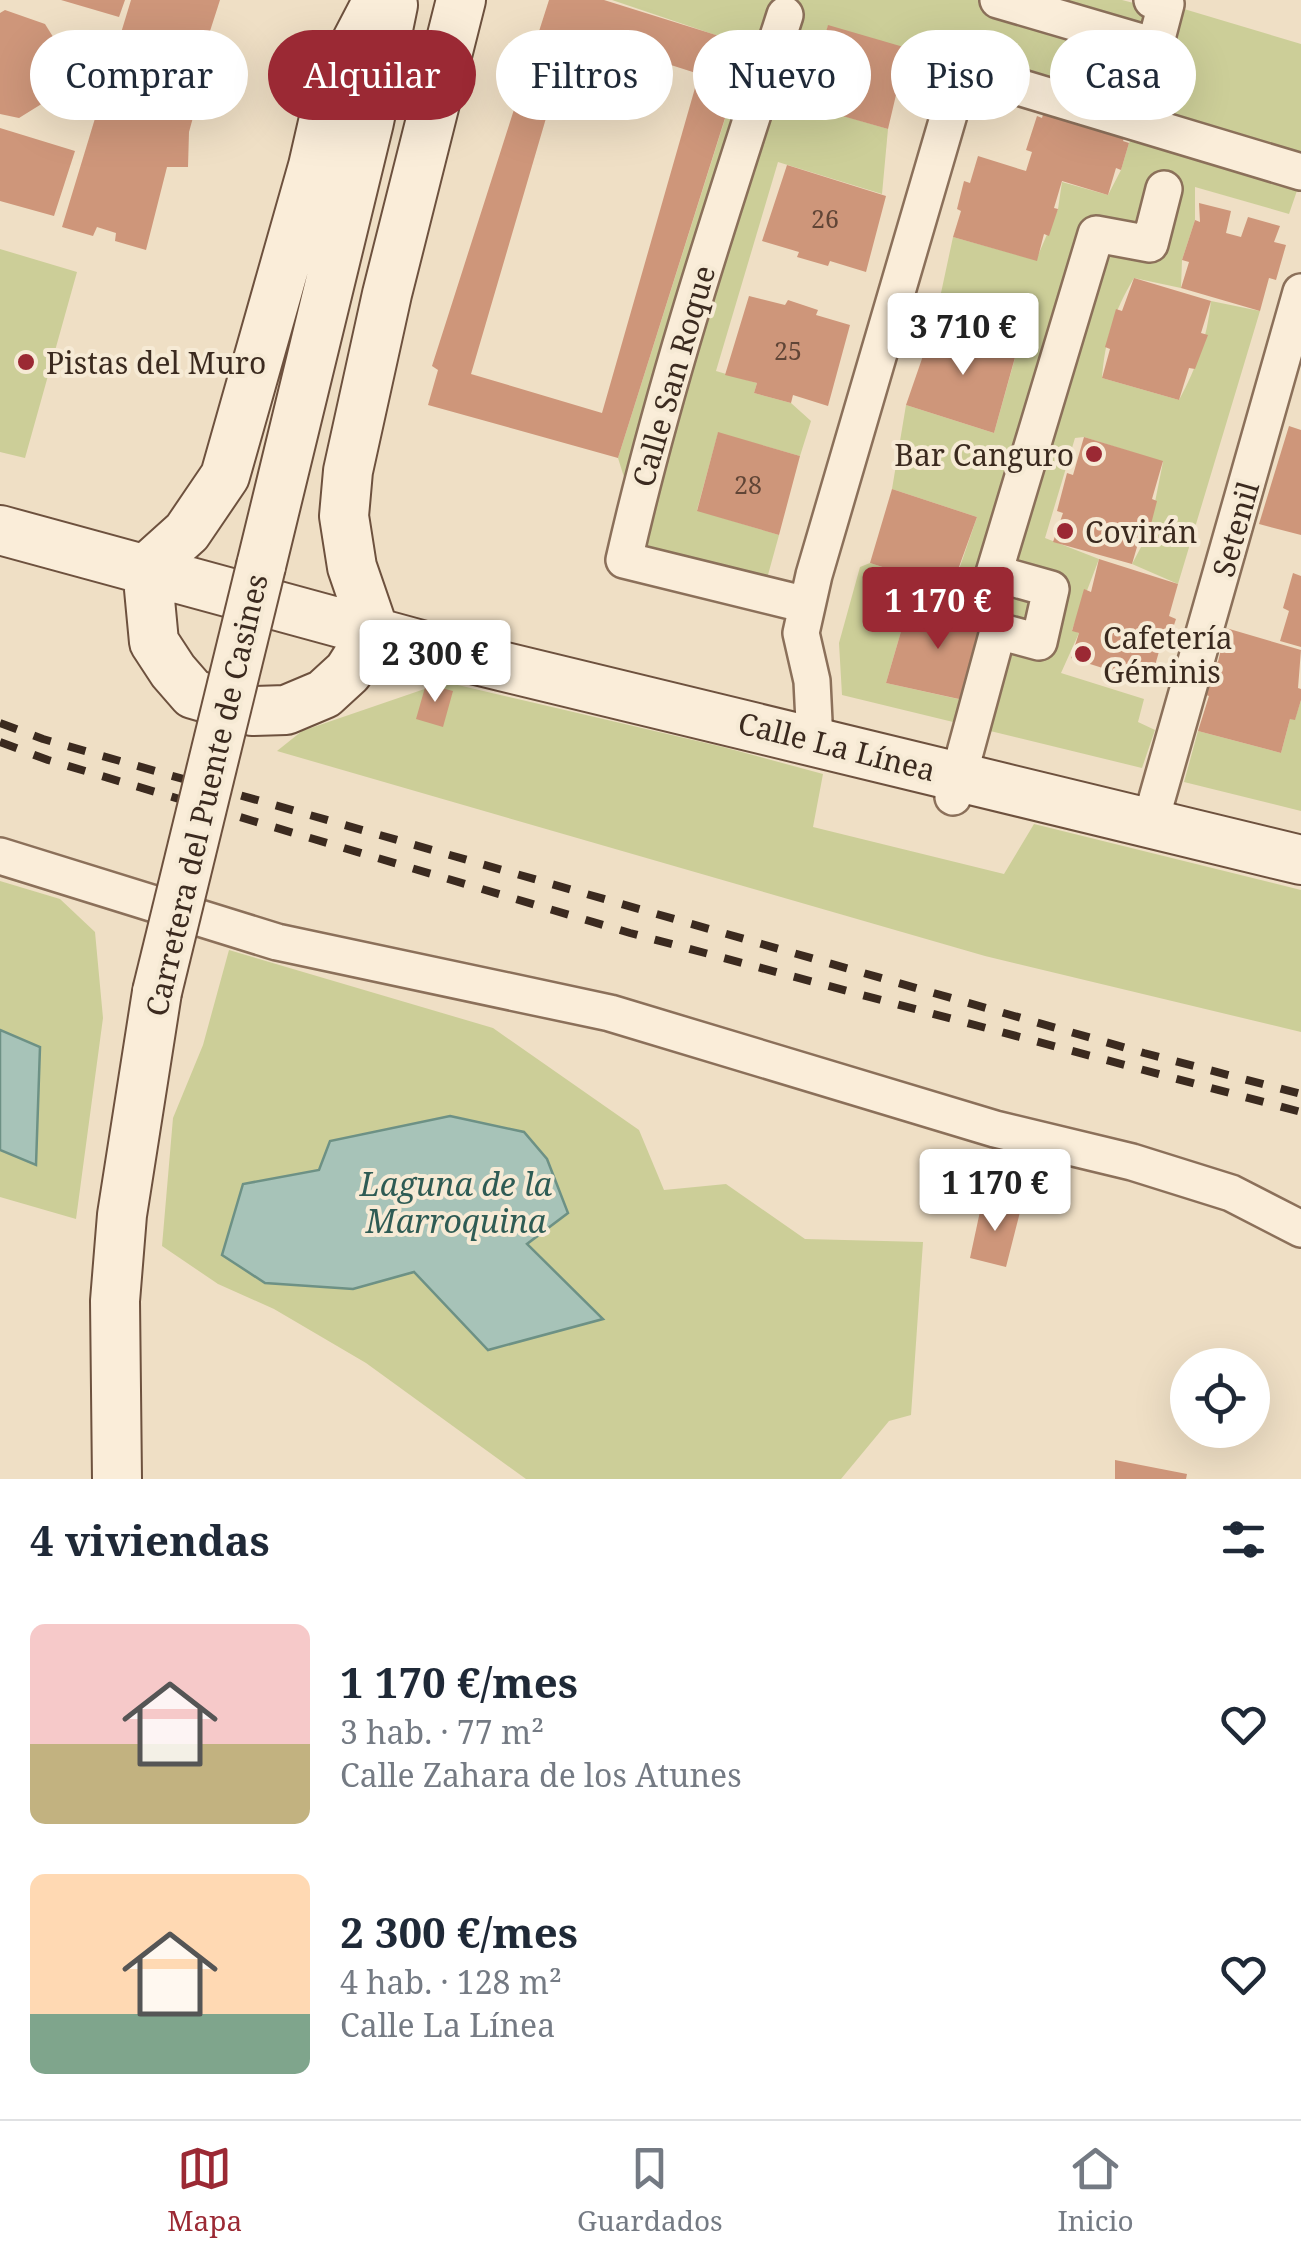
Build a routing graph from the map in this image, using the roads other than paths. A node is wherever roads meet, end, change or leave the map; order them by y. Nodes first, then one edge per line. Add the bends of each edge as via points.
1 (378, 0) edge
2 (394, 0) edge
3 (452, 0) edge
4 (461, 0) edge
5 (998, 0) edge
6 (1152, 0) edge
7 (785, 15) dead end
8 (1100, 30) edge
9 (1159, 30) edge
10 (368, 122) junction
11 (1137, 122) joint
12 (1301, 172) edge
13 (1164, 189) dead end
14 (1301, 292) edge
15 (1287, 402) edge
16 (0, 530) edge
17 (147, 568) junction
18 (807, 605) junction
19 (374, 631) junction
20 (816, 742) junction
21 (955, 787) junction
22 (1150, 823) junction
23 (0, 856) edge
24 (1301, 860) edge
25 (1301, 1229) edge
26 (118, 1479) edge

1 - 17 street via 330,92 225,476 187,532
2 - 10 street, Carretera del Puente de Casines
3 - 10 street, Carretera del Puente de Casines
4 - 19 street via 348,471 344,516 352,567
5 - 8 street
6 - 9 street via 1166,4
7 - 18 street, Calle San Roque via 704,268 624,560
10 - 26 street, Carretera del Puente de Casines, bridge via 157,992 115,1301
11 - 12 street
11 - 18 street via 962,70
13 - 21 street via 1150,244 1096,234 994,573 1051,589 1039,642 998,630
14 - 15 street, Setenil
15 - 22 street, Setenil
16 - 17 street, Calle La Línea
17 - 19 street, Calle La Línea
17 - 19 street via 154,642 173,671 193,694 252,711 286,710 324,694 348,672
18 - 20 street via 801,633
19 - 20 street, Calle La Línea
20 - 21 street, Calle La Línea
21 - 22 street, Calle La Línea
22 - 24 street, Calle La Línea
23 - 25 street via 278,942 610,1014 1132,1162 1232,1192

